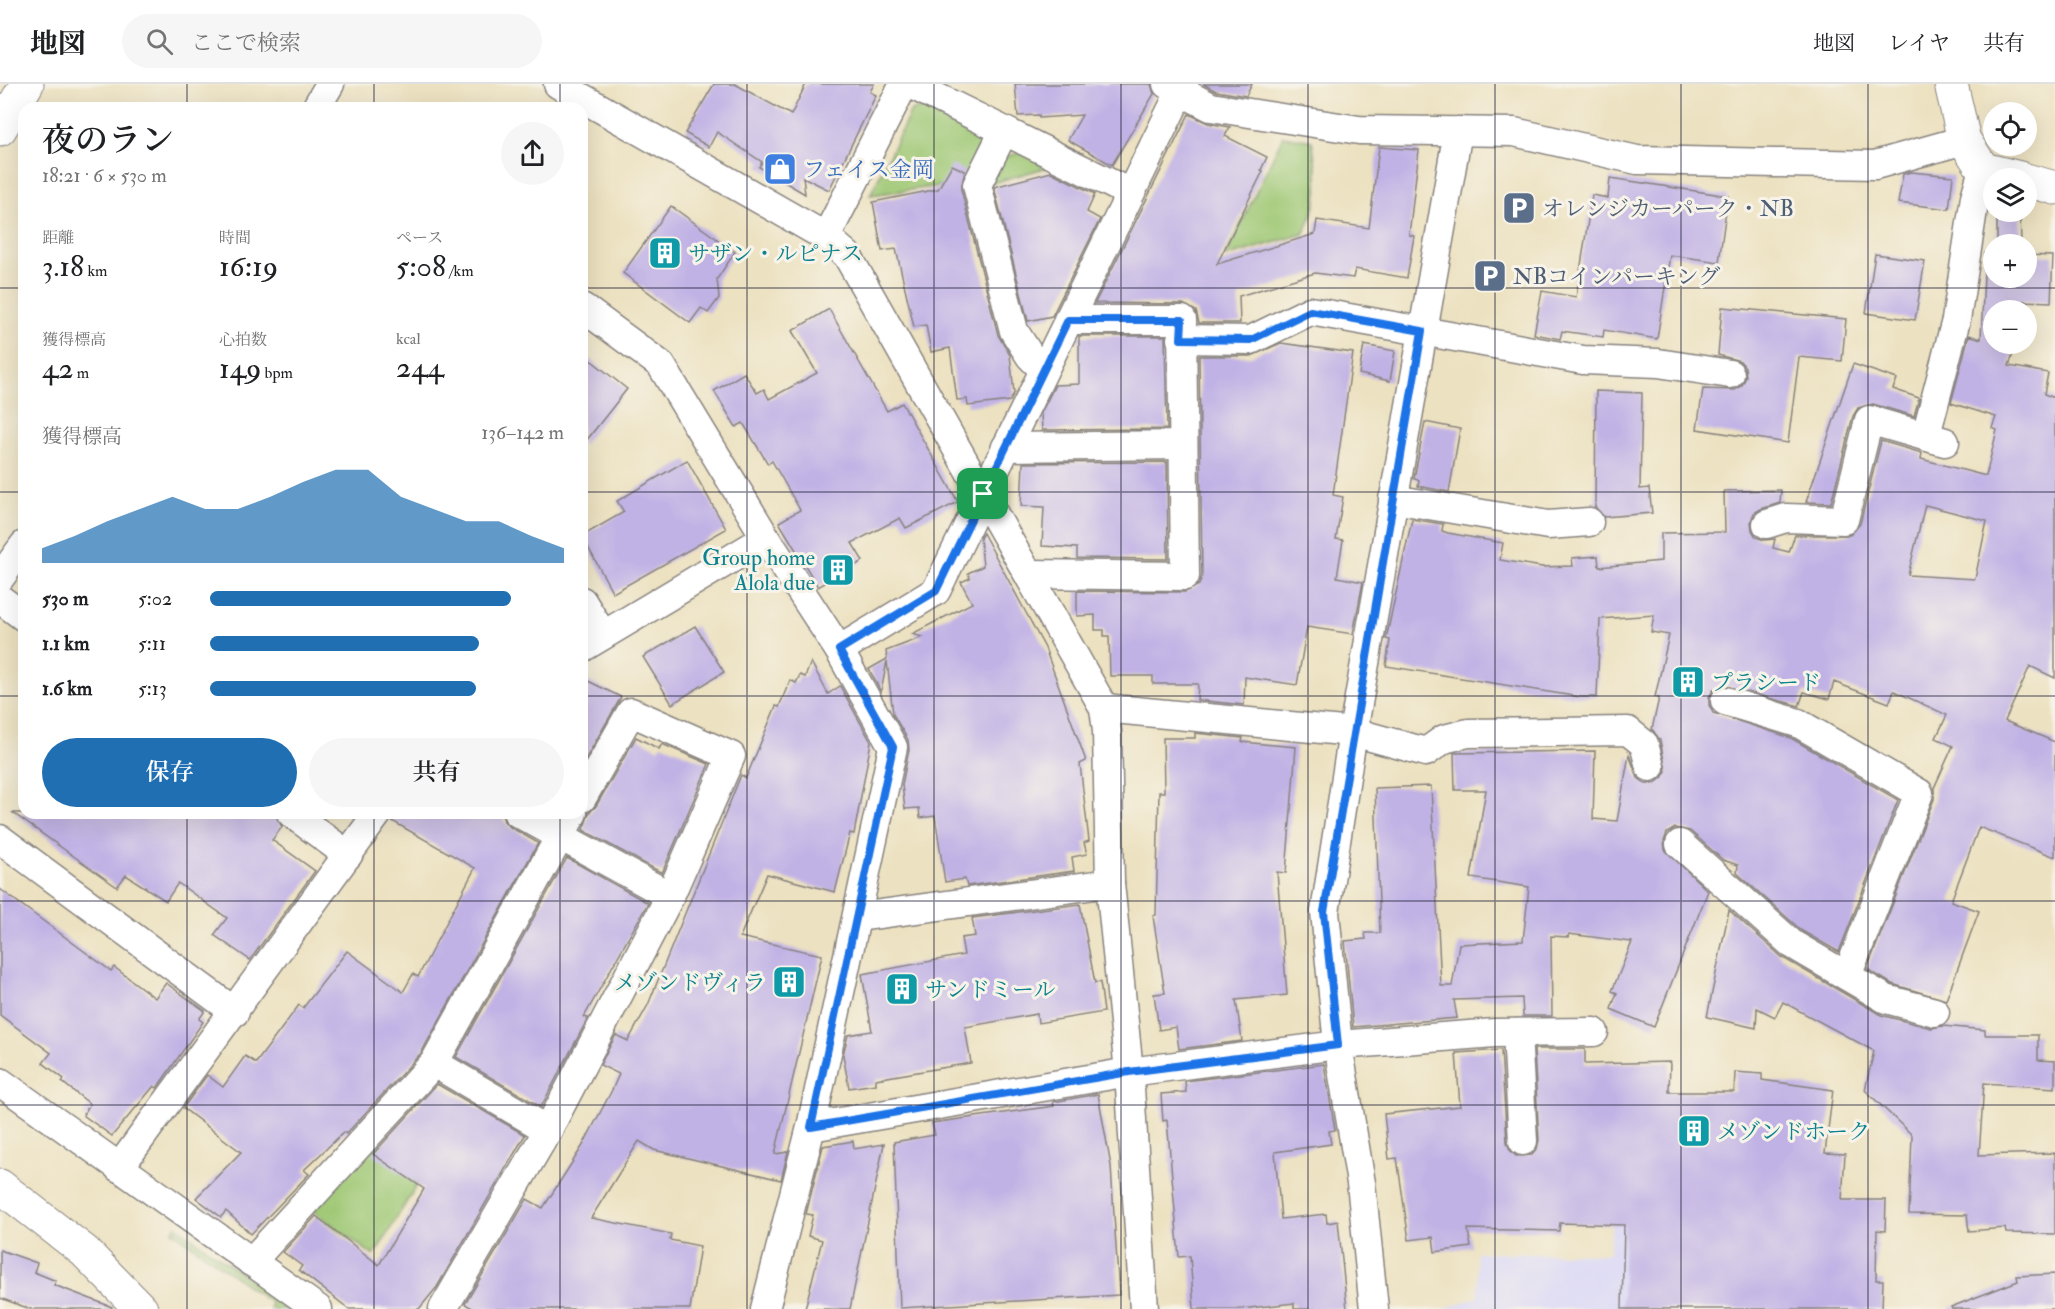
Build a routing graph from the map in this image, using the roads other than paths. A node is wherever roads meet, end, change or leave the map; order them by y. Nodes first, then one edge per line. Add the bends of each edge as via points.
1 (27, 84) edge
2 (330, 84) edge
3 (558, 84) edge
4 (904, 84) edge
5 (910, 84) edge
6 (1951, 84) edge
7 (1177, 86) edge
8 (320, 102) edge
9 (0, 129) edge
10 (1004, 131) junction
11 (1458, 131) junction
12 (1964, 140) junction
13 (1983, 169) joint
14 (2037, 183) edge
15 (2055, 188) edge
16 (1131, 193) junction
17 (826, 237) junction
18 (588, 311) edge
19 (1068, 320) junction
20 (1422, 331) junction
21 (1181, 339) junction
22 (1043, 369) junction
23 (1730, 374) dead end
24 (1183, 445) junction
25 (1006, 447) junction
26 (983, 494) junction
27 (1393, 499) junction
28 (1589, 522) dead end
29 (1767, 524) dead end
30 (766, 538) junction
31 (18, 553) edge
32 (1030, 574) junction
33 (0, 578) edge
34 (0, 599) edge
35 (18, 612) edge
36 (588, 626) edge
37 (592, 642) edge
38 (839, 650) junction
39 (1725, 701) dead end
40 (1104, 708) junction
41 (1353, 732) junction
42 (1650, 767) dead end
43 (588, 787) edge
44 (299, 819) edge
45 (374, 819) edge
46 (545, 819) edge
47 (567, 824) edge
48 (0, 839) edge
49 (1680, 844) dead end
50 (348, 855) junction
51 (1110, 883) junction
52 (670, 896) junction
53 (858, 917) junction
54 (1846, 976) junction
55 (235, 1012) junction
56 (1935, 1012) dead end
57 (1593, 1032) dead end
58 (1517, 1033) junction
59 (1338, 1045) junction
60 (434, 1063) junction
61 (1129, 1072) junction
62 (0, 1082) edge
63 (811, 1127) junction
64 (548, 1130) junction
65 (1523, 1141) dead end
66 (119, 1168) junction
67 (0, 1186) edge
68 (251, 1262) junction
69 (141, 1309) edge
70 (318, 1309) edge
71 (443, 1309) edge
72 (765, 1309) edge
73 (1144, 1309) edge
74 (1374, 1309) edge

1 - 9 street
2 - 8 street
3 - 17 street
4 - 17 street
5 - 10 street
6 - 12 street
7 - 11 street via 1211,107 1359,130
7 - 16 street
10 - 16 street
10 - 22 street via 977,185 1014,331
11 - 12 street via 1514,132 1637,160 1875,165
11 - 20 street
12 - 13 street
13 - 29 street via 1975,197 1936,439 1869,420 1844,520 1786,518
14 - 15 street
16 - 19 street
17 - 26 street via 847,255
18 - 30 street via 661,365
19 - 21 street via 1182,320
19 - 22 street
20 - 21 street via 1310,311 1251,340
20 - 23 street via 1582,360 1658,363
20 - 27 street
21 - 24 street
22 - 25 street
24 - 25 street
24 - 32 street via 1185,576
25 - 26 street
26 - 32 street
26 - 38 street via 936,591
27 - 28 street via 1548,525
27 - 41 street
30 - 37 street
30 - 38 street
31 - 33 street
32 - 40 street
34 - 35 street
36 - 37 street
38 - 53 street via 893,747
39 - 54 street via 1798,723 1919,794
40 - 41 street
40 - 51 street
41 - 42 street via 1426,753 1444,739 1468,733 1628,731 1644,744
41 - 59 street via 1324,912
43 - 52 street via 631,712 731,756
44 - 50 street
45 - 50 street
46 - 47 street
47 - 52 street
47 - 60 street
48 - 55 street
49 - 54 street via 1792,944
50 - 55 street
51 - 53 street
51 - 61 street
52 - 64 street
53 - 63 street
54 - 56 street via 1886,999
55 - 66 street
57 - 58 street
58 - 59 street
58 - 65 street
59 - 61 street
59 - 74 street via 1361,1183
60 - 64 street
60 - 68 street
61 - 63 street
61 - 73 street
62 - 66 street
63 - 72 street
64 - 71 street
66 - 68 street
67 - 69 street via 84,1251
68 - 70 street

